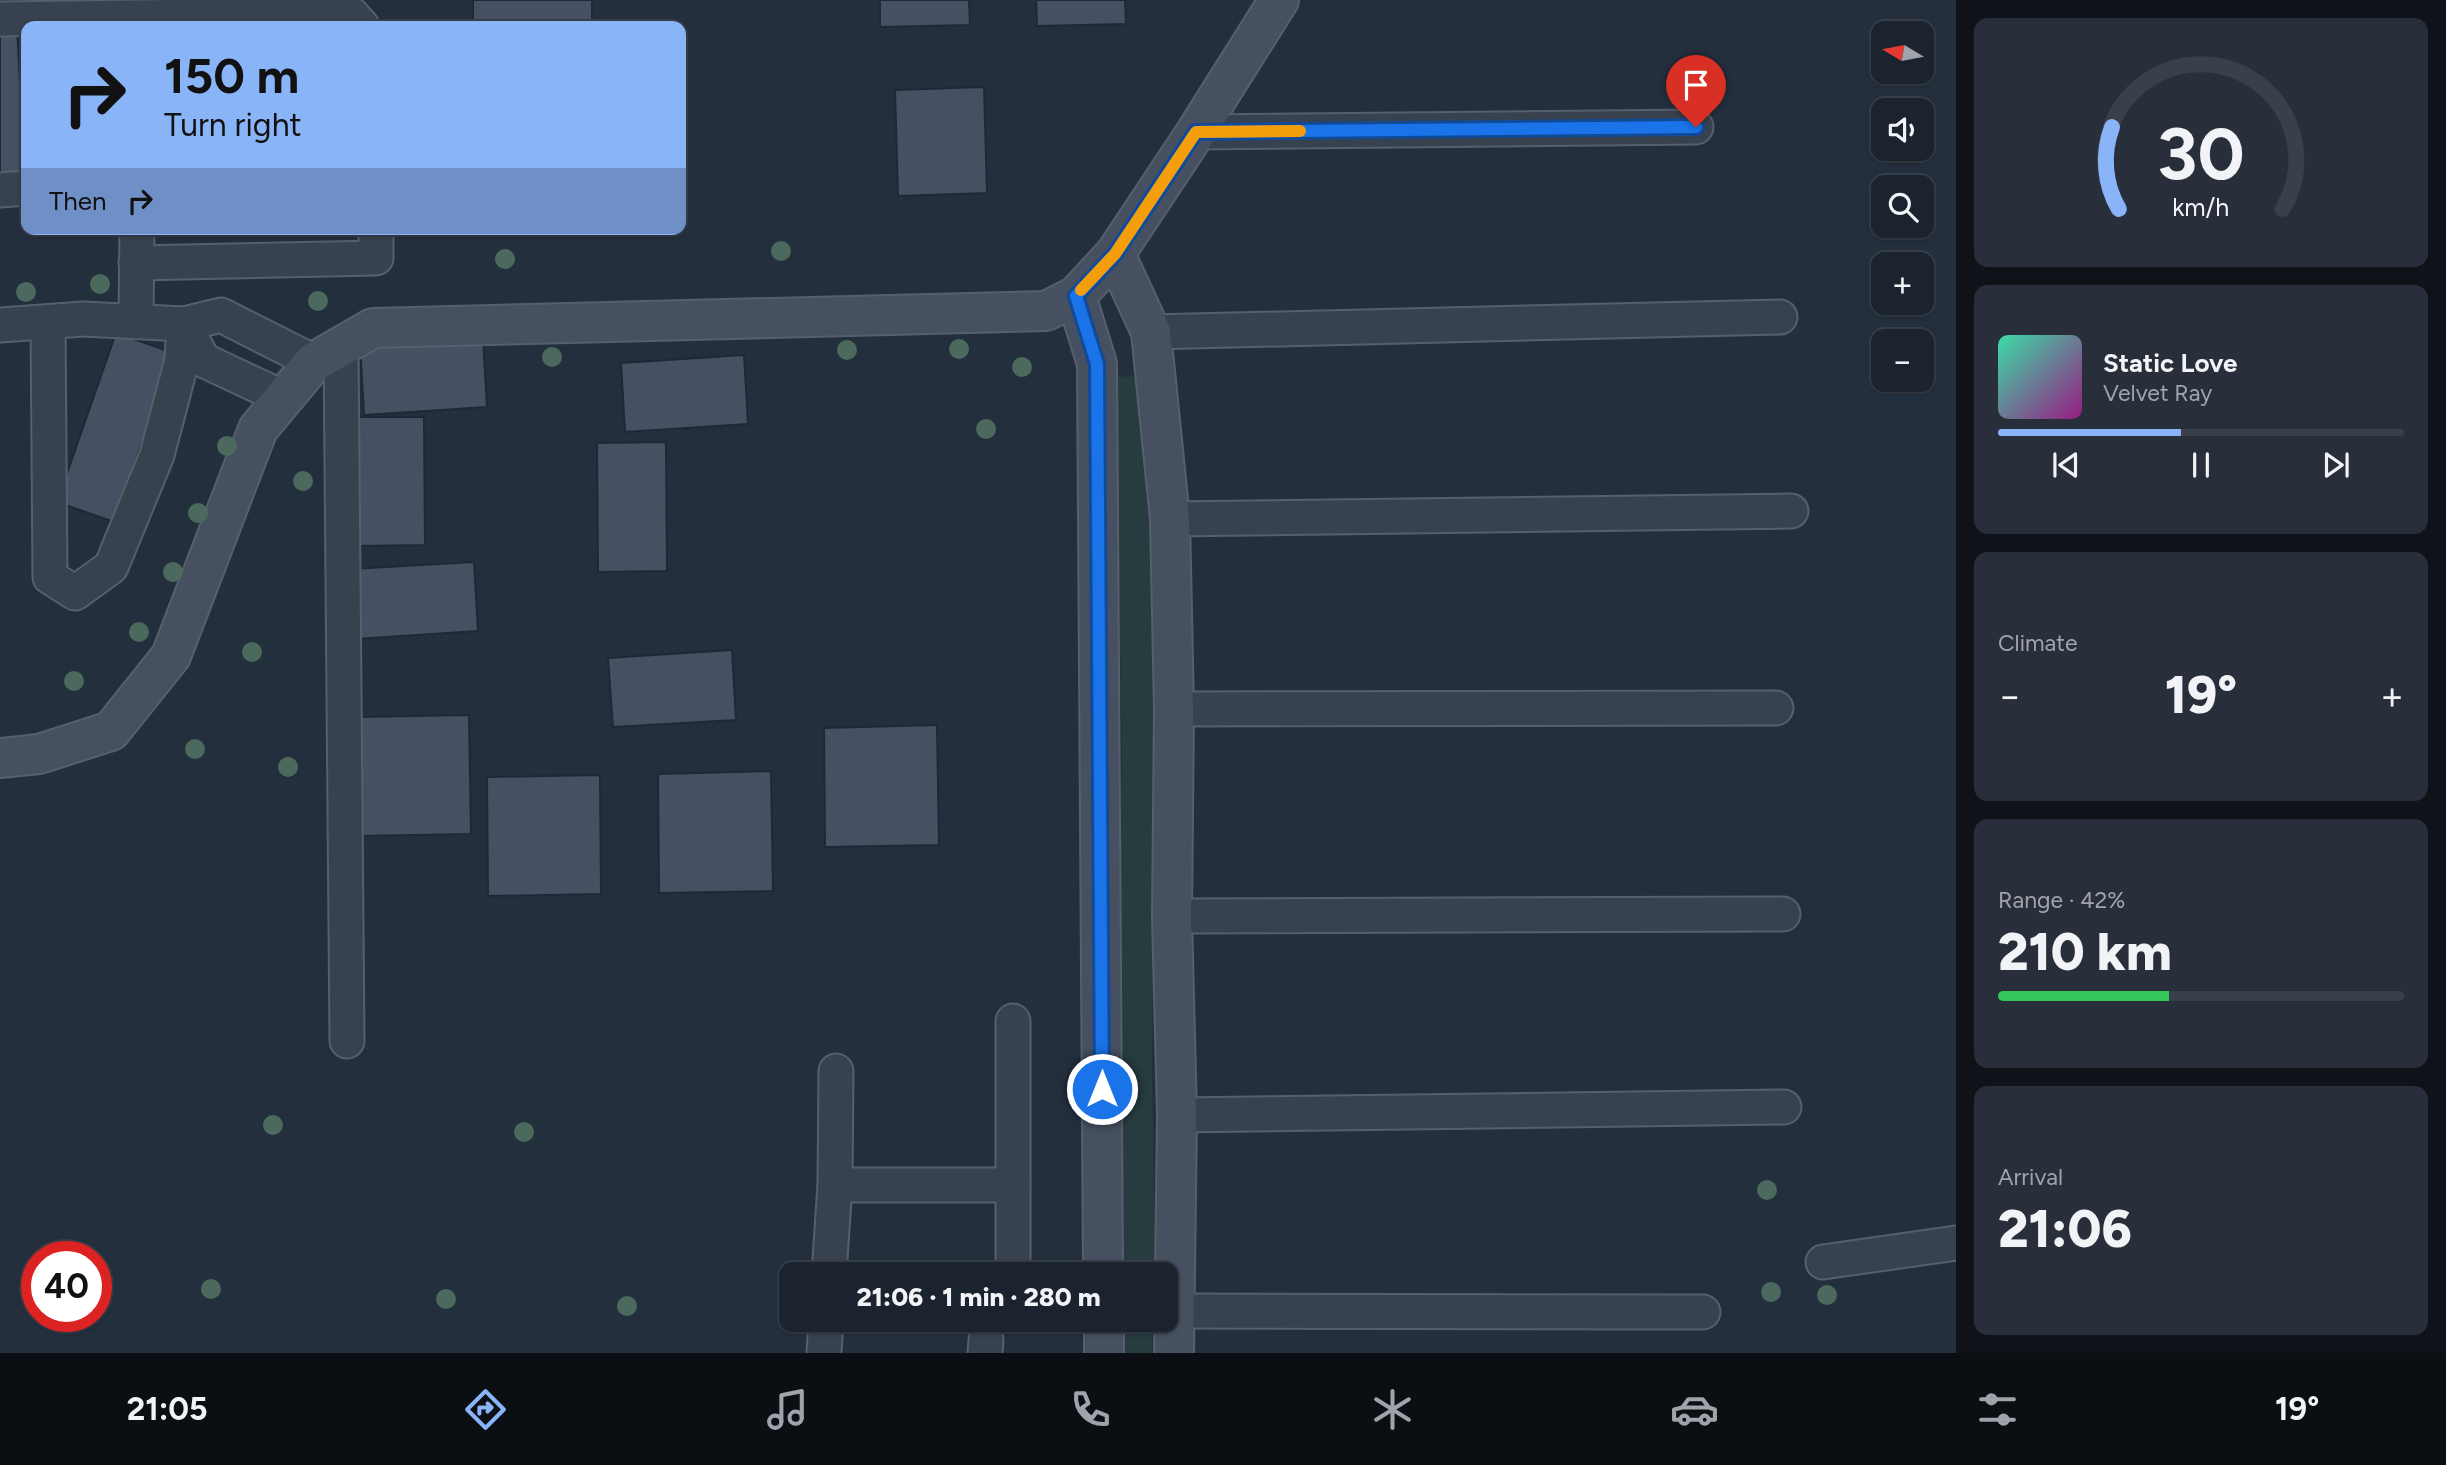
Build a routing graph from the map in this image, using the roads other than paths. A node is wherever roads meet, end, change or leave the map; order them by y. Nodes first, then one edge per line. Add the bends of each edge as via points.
1 (1279, 0) edge
2 (0, 19) edge
3 (37, 21) edge
4 (93, 21) edge
5 (357, 21) edge
6 (1696, 127) dead end
7 (1196, 132) junction
8 (21, 188) edge
9 (0, 190) edge
10 (136, 235) edge
11 (376, 235) edge
12 (1115, 254) junction
13 (136, 263) junction
14 (1076, 296) junction
15 (1780, 317) dead end
16 (136, 320) junction
17 (48, 321) junction
18 (184, 324) junction
19 (0, 325) edge
20 (1151, 332) junction
21 (328, 354) junction
22 (284, 398) junction
23 (1791, 510) dead end
24 (1170, 519) junction
25 (1776, 708) dead end
26 (1174, 709) junction
27 (0, 758) edge
28 (1783, 914) dead end
29 (1172, 916) junction
30 (1013, 1021) dead end
31 (347, 1041) dead end
32 (836, 1071) dead end
33 (1784, 1107) dead end
34 (1177, 1115) junction
35 (835, 1185) junction
36 (1013, 1185) junction
37 (1956, 1243) edge
38 (830, 1262) edge
39 (1013, 1262) edge
40 (1103, 1262) edge
41 (1176, 1262) edge
42 (1823, 1262) dead end
43 (1178, 1311) edge
44 (1703, 1311) dead end
45 (825, 1332) edge
46 (1104, 1332) edge
47 (1174, 1332) edge
48 (824, 1353) edge
49 (1104, 1353) edge
50 (1174, 1353) edge

1 - 7 street
2 - 3 street
4 - 5 street via 351,14
6 - 7 street
7 - 12 street
8 - 9 street
10 - 13 street
11 - 13 street via 376,258
12 - 14 street
12 - 20 street
13 - 16 street
14 - 21 street via 1046,311 373,328
14 - 40 street via 1097,364
15 - 20 street
16 - 17 street
16 - 18 street
17 - 18 street via 50,577 75,593 111,567 157,455 182,360
17 - 19 street
18 - 21 street via 220,315
18 - 22 street via 203,360
20 - 24 street
21 - 22 street
21 - 31 street
22 - 27 street via 258,429 171,656 111,731 39,754
23 - 24 street
24 - 26 street
25 - 26 street
26 - 29 street
28 - 29 street
29 - 34 street
30 - 36 street
32 - 35 street
33 - 34 street
34 - 41 street
35 - 36 street
35 - 38 street
36 - 39 street
37 - 42 street
43 - 44 street
45 - 48 street
46 - 49 street
47 - 50 street

